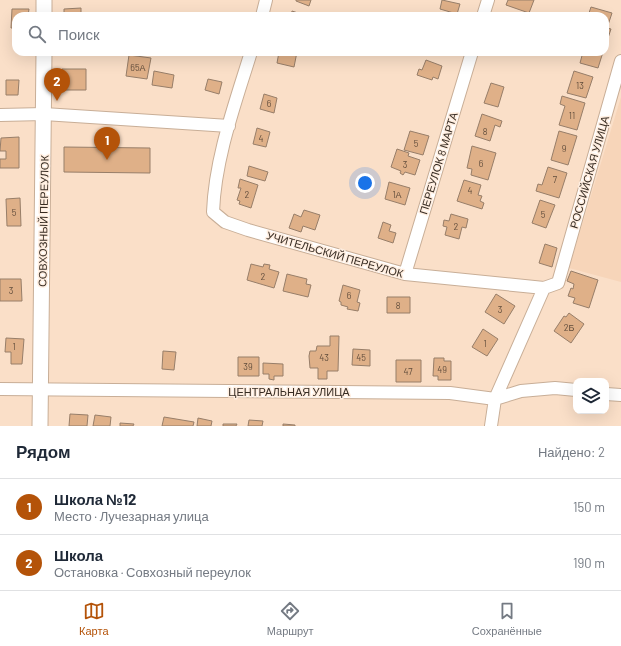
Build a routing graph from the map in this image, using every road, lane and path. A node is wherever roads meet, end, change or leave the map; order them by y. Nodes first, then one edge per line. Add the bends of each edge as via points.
1 (44, 0) edge
2 (266, 0) edge
3 (488, 0) edge
4 (44, 12) edge
5 (263, 12) edge
6 (484, 12) edge
7 (44, 56) edge
8 (250, 56) edge
9 (471, 56) edge
10 (621, 61) edge
11 (44, 114) junction
12 (0, 115) edge
13 (229, 126) junction
14 (405, 274) junction
15 (558, 283) joint
16 (544, 288) junction
17 (0, 389) edge
18 (40, 389) junction
19 (573, 390) edge
20 (609, 394) edge
21 (621, 395) edge
22 (495, 399) junction
23 (40, 426) edge
24 (491, 426) edge

1 - 4 street
2 - 5 street
3 - 6 street
7 - 11 street, СОВХОЗНЫЙ ПЕРЕУЛОК
8 - 13 street
9 - 14 street, ПЕРЕУЛОК 8 МАРТА
10 - 15 street, РОССИЙСКАЯ УЛИЦА
11 - 12 street
11 - 13 street
11 - 18 street, СОВХОЗНЫЙ ПЕРЕУЛОК
13 - 14 street, УЧИТЕЛЬСКИЙ ПЕРЕУЛОК via 214,189 213,212 225,222 248,230
14 - 16 street, УЧИТЕЛЬСКИЙ ПЕРЕУЛОК
15 - 16 street, УЧИТЕЛЬСКИЙ ПЕРЕУЛОК
16 - 22 street
17 - 18 street, ЦЕНТРАЛЬНАЯ УЛИЦА
18 - 22 street, ЦЕНТРАЛЬНАЯ УЛИЦА via 450,392
18 - 23 street, СОВХОЗНЫЙ ПЕРЕУЛОК
19 - 22 street, ЦЕНТРАЛЬНАЯ УЛИЦА via 555,388 521,391
20 - 21 street
22 - 24 street

